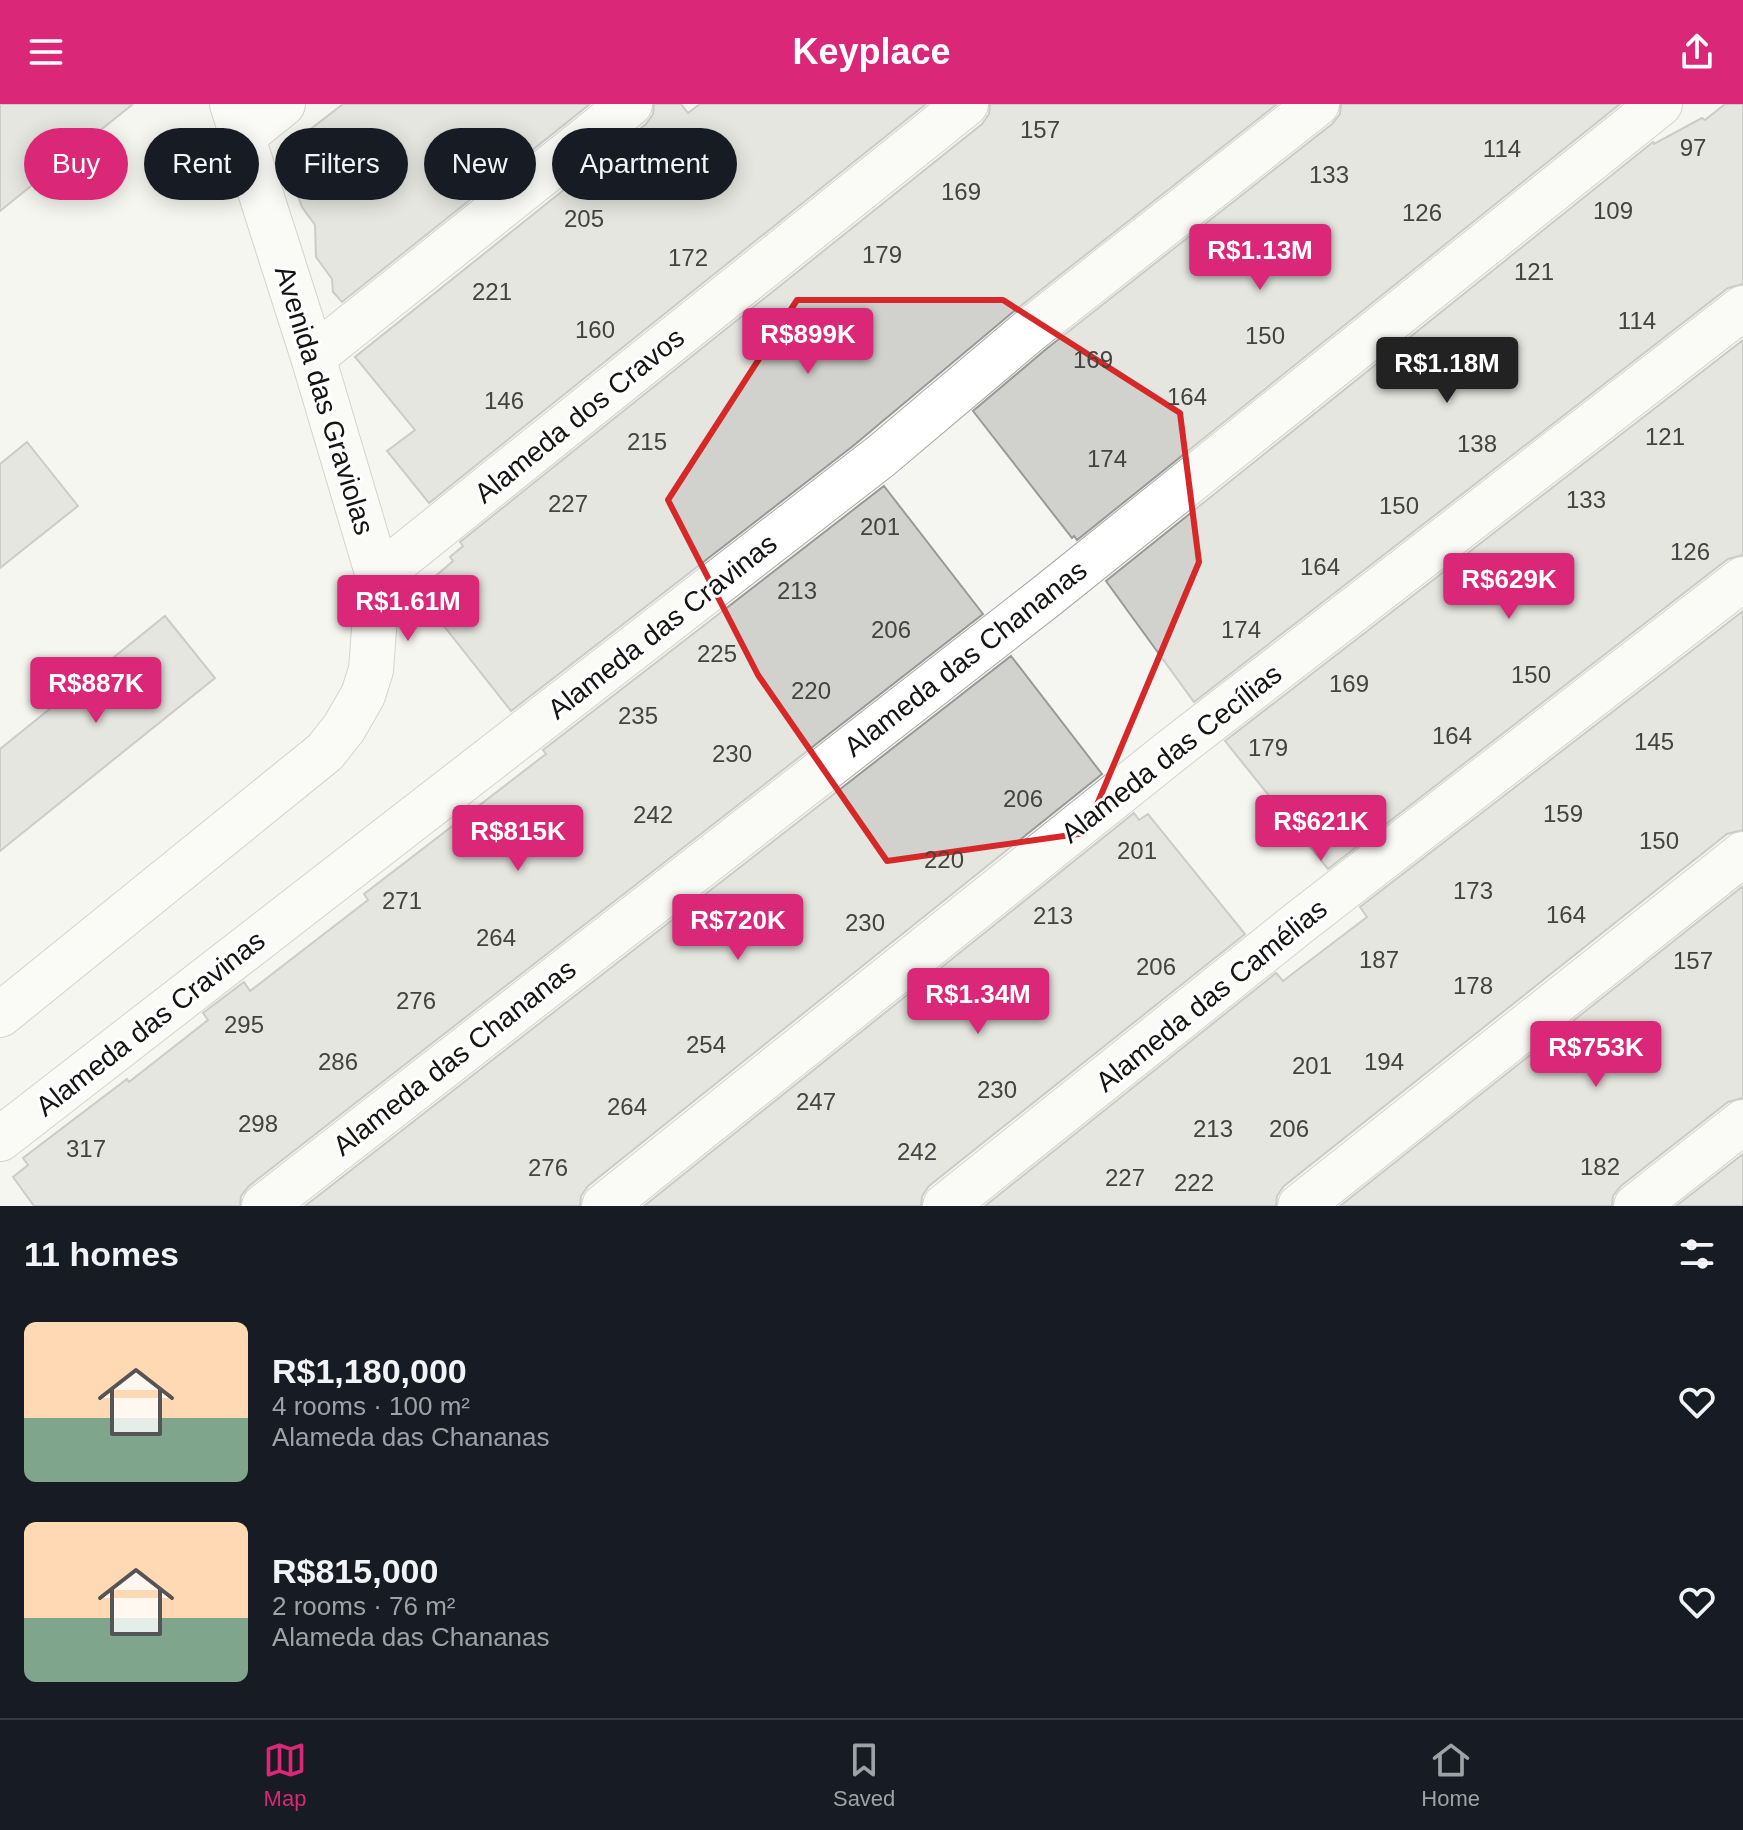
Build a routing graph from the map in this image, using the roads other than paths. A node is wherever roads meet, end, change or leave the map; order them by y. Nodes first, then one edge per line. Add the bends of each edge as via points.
1 (283, 104) edge
2 (630, 104) edge
3 (966, 104) edge
4 (1317, 104) edge
5 (1660, 104) edge
6 (237, 120) edge
7 (1743, 308) edge
8 (313, 357) junction
9 (378, 576) junction
10 (1743, 579) edge
11 (1743, 854) edge
12 (0, 1015) edge
13 (1743, 1122) edge
14 (0, 1139) edge
15 (264, 1206) edge
16 (604, 1206) edge
17 (945, 1206) edge
18 (1300, 1206) edge
19 (1636, 1206) edge

1 - 6 street
2 - 8 street
3 - 9 street, Alameda dos Cravos
4 - 14 street, Alameda das Cravinas via 1029,331 881,456
5 - 15 street, Alameda das Chananas via 1048,595
6 - 8 street, Avenida das Graviolas
7 - 16 street, Alameda das Cecílias via 1159,760
8 - 9 street, Avenida das Graviolas
9 - 12 street, Avenida das Graviolas via 371,670 363,695 325,752
10 - 17 street, Alameda das Camélias
11 - 18 street
13 - 19 street

